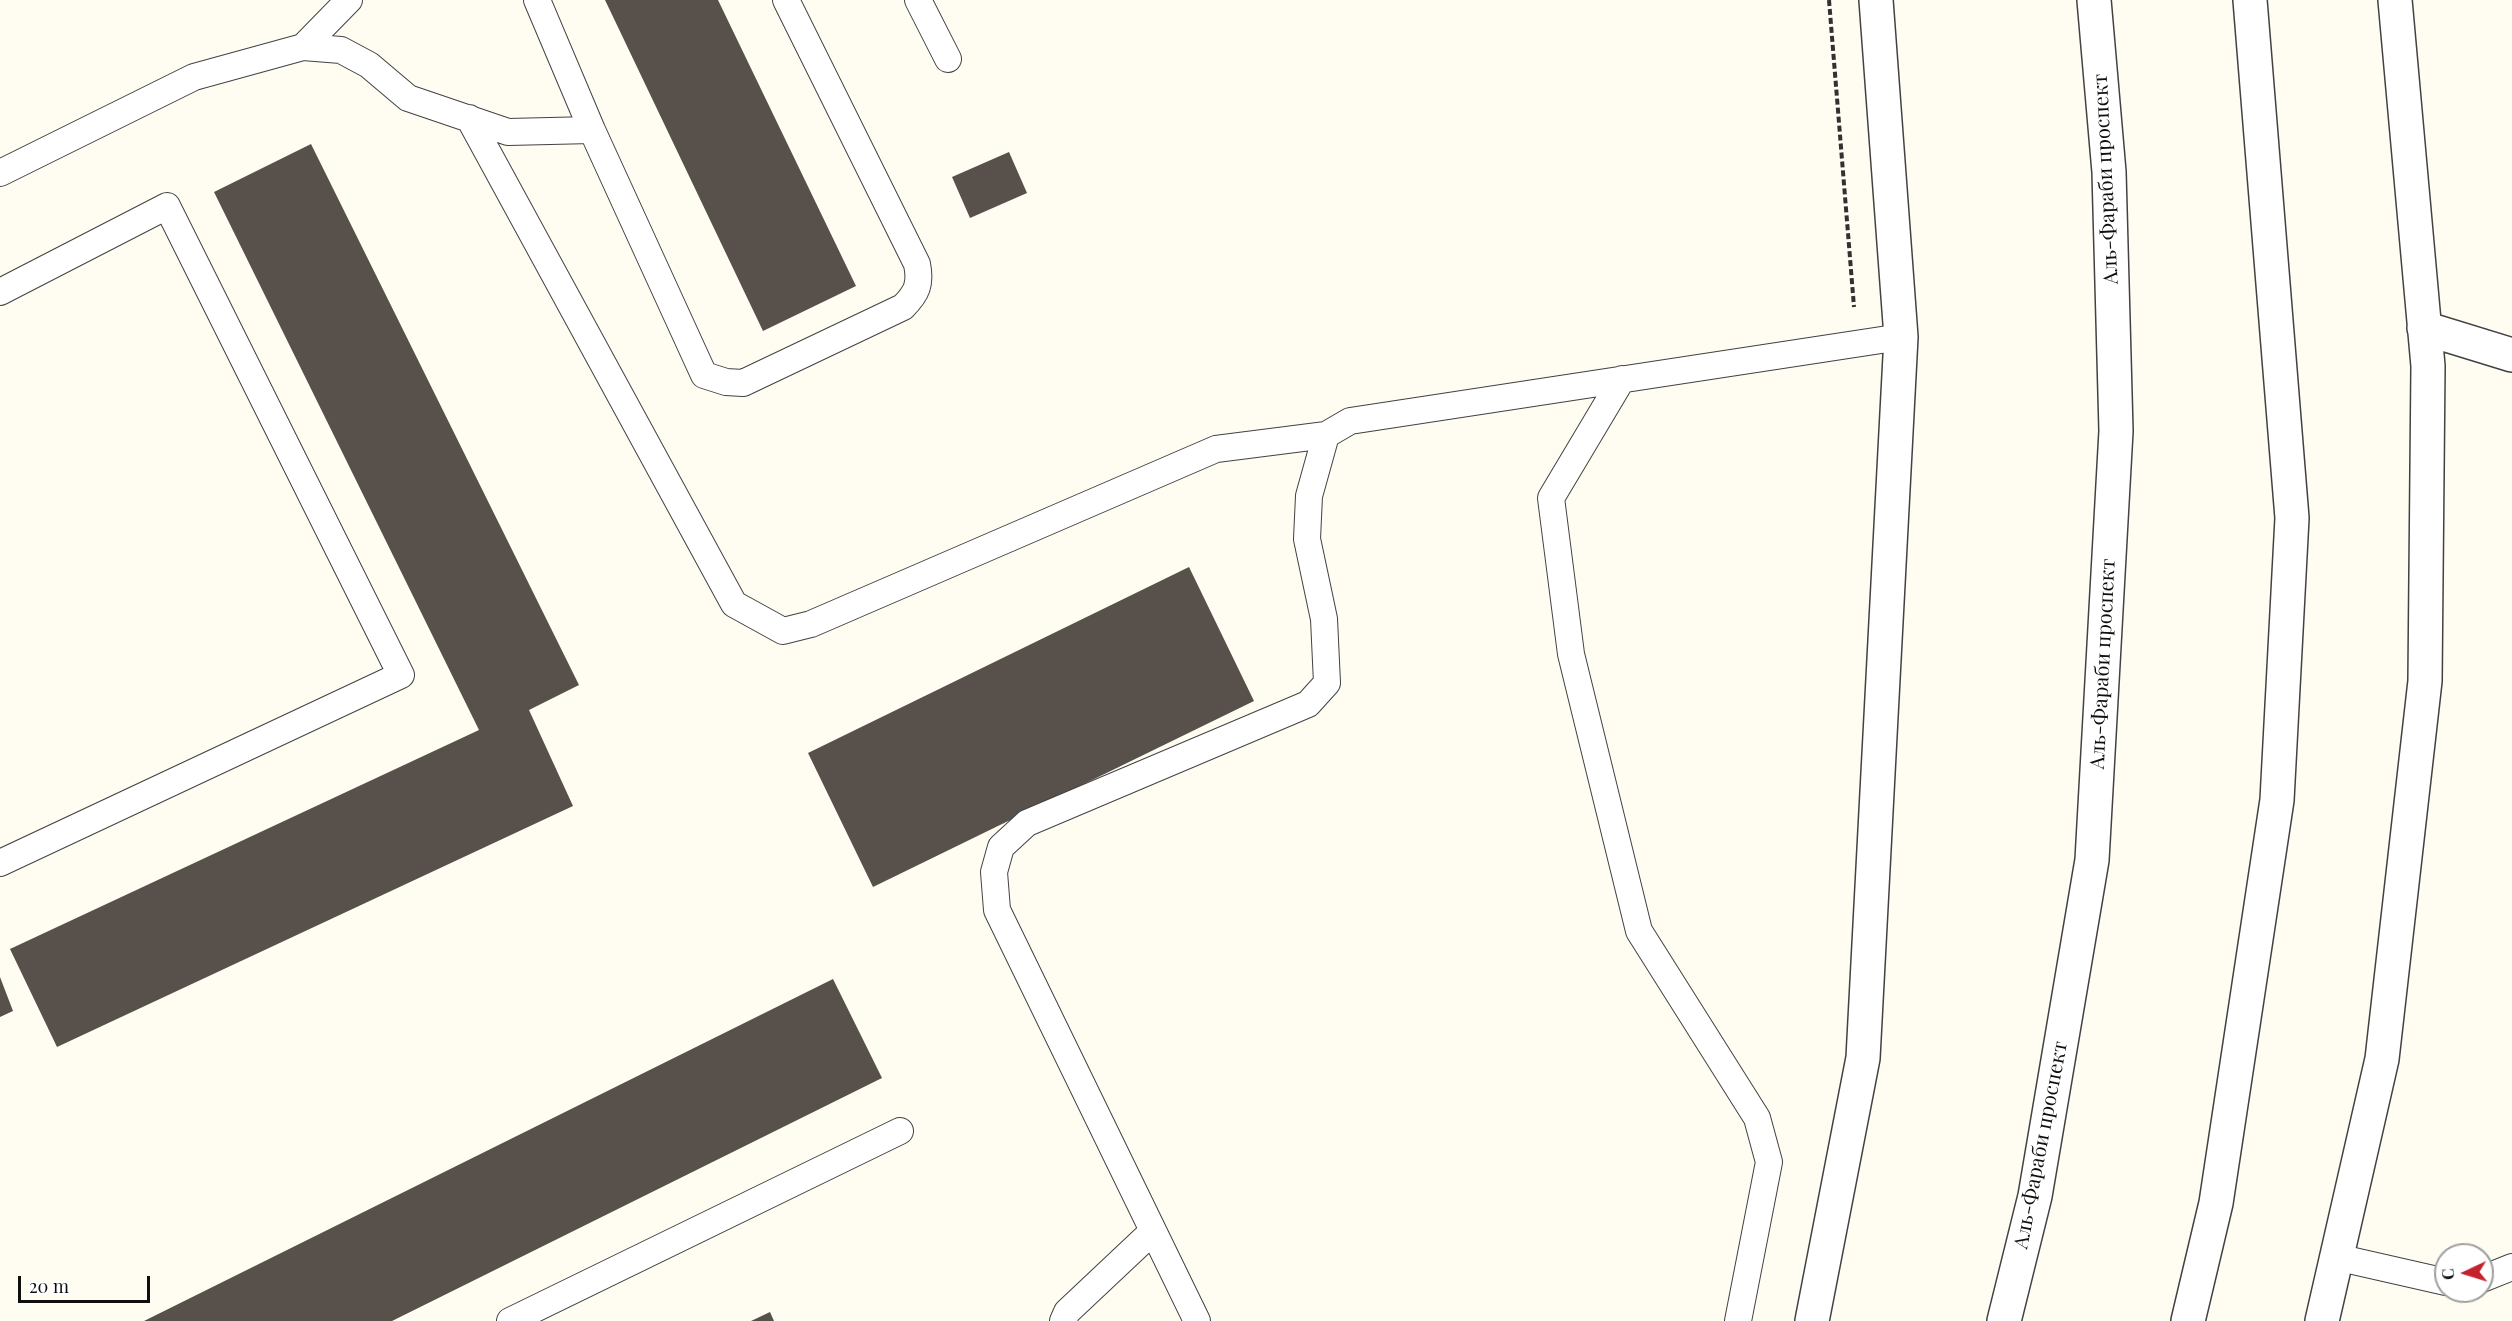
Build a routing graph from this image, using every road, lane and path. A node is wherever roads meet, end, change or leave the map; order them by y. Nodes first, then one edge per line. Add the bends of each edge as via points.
1 (349, 0) edge
2 (537, 0) edge
3 (786, 0) edge
4 (918, 0) edge
5 (1829, 0) edge
6 (1876, 0) edge
7 (2094, 0) edge
8 (2250, 0) edge
9 (2395, 0) edge
10 (303, 47) junction
11 (948, 59) dead end
12 (469, 118) junction
13 (592, 130) junction
14 (0, 173) edge
15 (0, 292) edge
16 (2424, 328) junction
17 (1901, 337) junction
18 (1857, 344) junction
19 (2512, 355) edge
20 (1622, 379) junction
21 (1326, 435) junction
22 (0, 863) edge
23 (900, 1131) dead end
24 (1153, 1230) junction
25 (2336, 1257) junction
26 (2512, 1267) edge
27 (2494, 1274) edge
28 (2434, 1279) edge
29 (510, 1321) edge
30 (1063, 1321) edge
31 (1197, 1321) edge
32 (1738, 1321) edge
33 (1812, 1321) edge
34 (2004, 1321) edge
35 (2188, 1321) edge
36 (2322, 1321) edge

1 - 10 lane
2 - 13 lane
3 - 13 lane via 917,264 917,292 903,307 743,383 704,375
4 - 11 lane
5 - 18 path
6 - 17 street
7 - 34 street, Аль-Фараби проспект via 2109,172 2116,431 2092,860 2035,1196
8 - 35 street via 2292,518 2277,800 2216,1203
9 - 16 street
10 - 12 lane via 341,50 369,65 408,98
10 - 14 lane via 194,77
12 - 13 lane via 508,132
12 - 21 lane via 735,604 783,631 811,624 1216,449
15 - 22 lane via 166,206 401,675
16 - 19 street
16 - 25 street via 2428,366 2425,681 2382,1059
17 - 18 lane
17 - 33 street via 1863,1058
18 - 20 lane
20 - 21 lane via 1350,421
20 - 32 lane via 1551,498 1571,654 1639,931 1757,1118 1769,1162
21 - 24 lane via 1309,496 1307,538 1324,619 1327,683 1308,704 1027,824 1001,847 994,872 997,910
23 - 29 lane
24 - 30 lane via 1067,1312
24 - 31 lane
25 - 28 lane
25 - 36 street
26 - 27 lane

